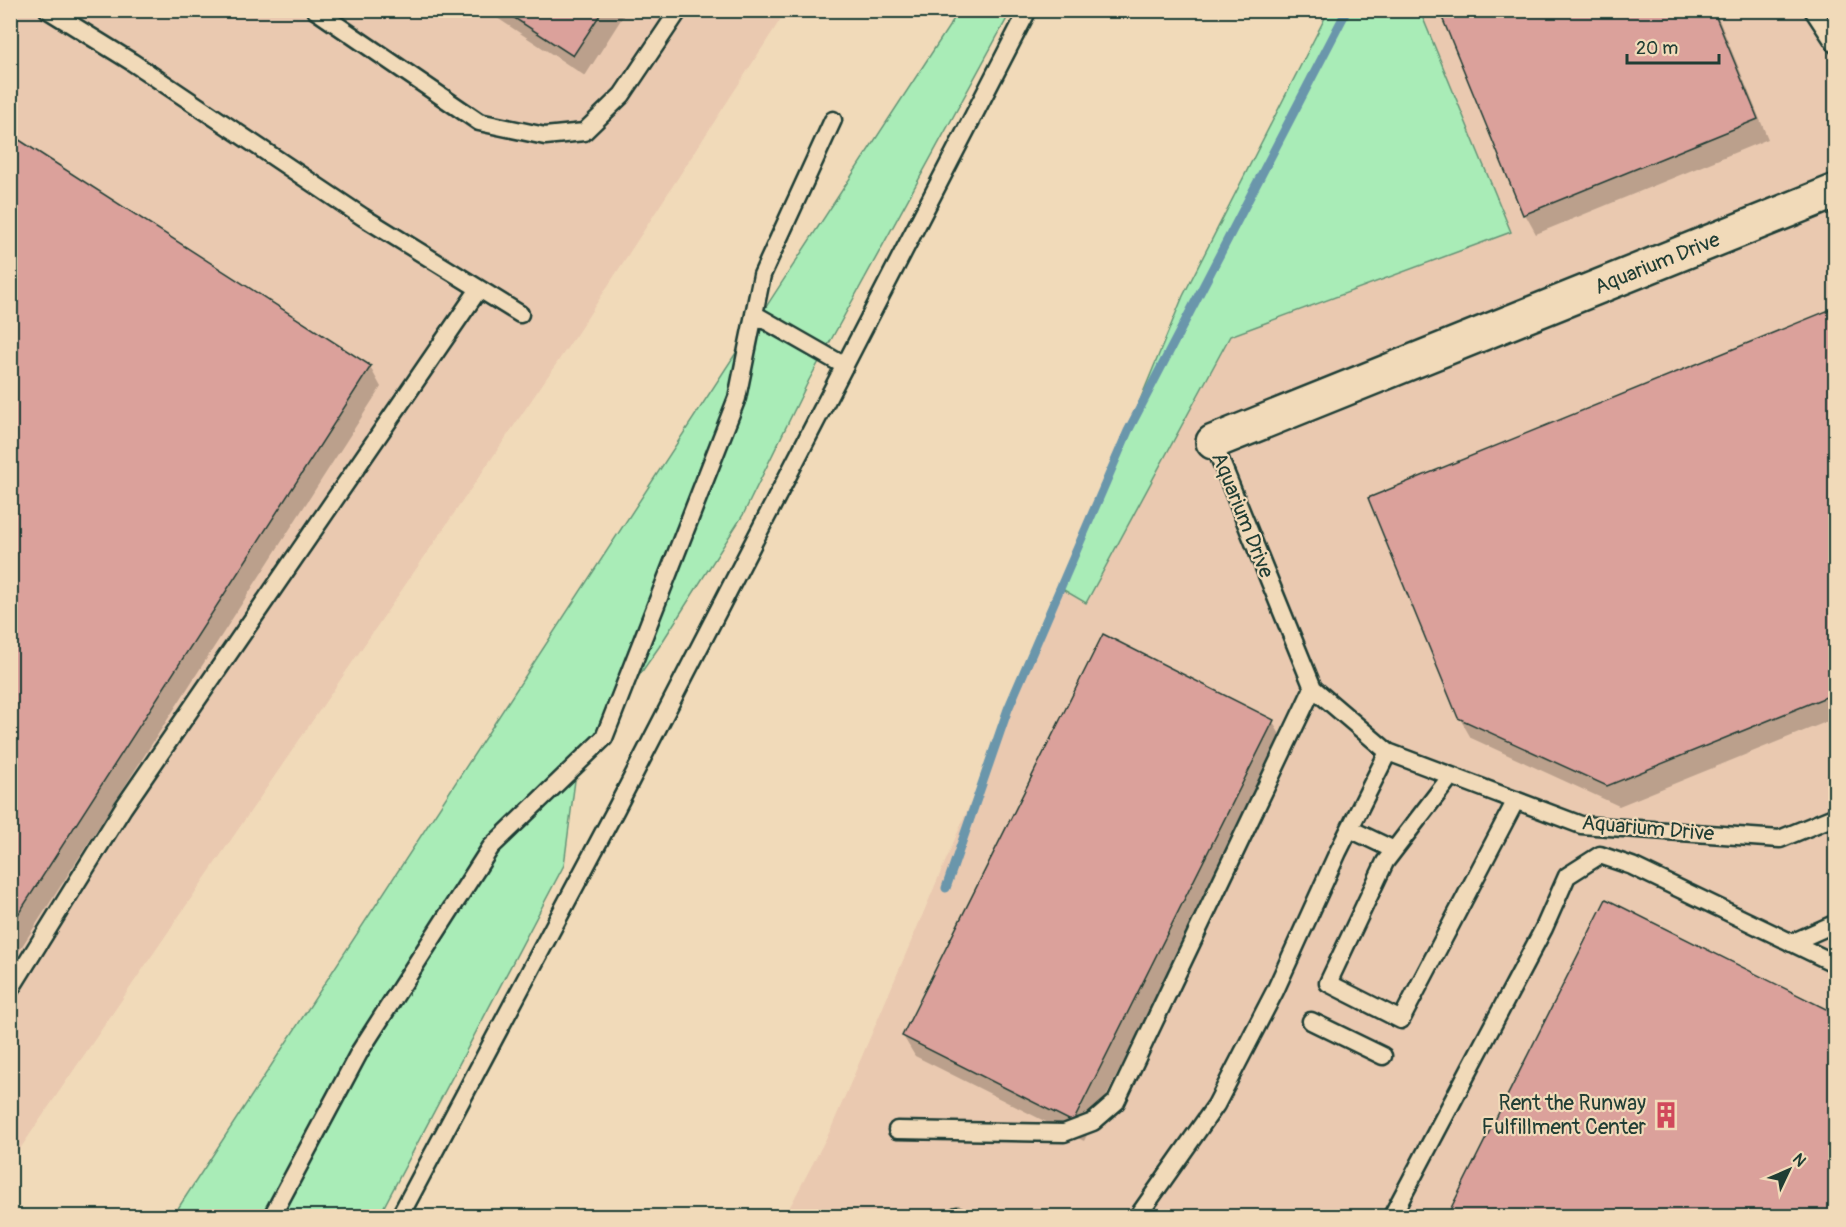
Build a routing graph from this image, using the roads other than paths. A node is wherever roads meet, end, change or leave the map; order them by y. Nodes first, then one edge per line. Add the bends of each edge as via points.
1 (48, 10) edge
2 (315, 10) edge
3 (679, 10) edge
4 (1028, 10) edge
5 (1813, 10) edge
6 (1836, 45) edge
7 (833, 120) dead end
8 (1836, 191) edge
9 (479, 288) junction
10 (520, 314) dead end
11 (754, 314) junction
12 (845, 366) junction
13 (1213, 442) joint
14 (1313, 688) junction
15 (1388, 752) junction
16 (1451, 776) junction
17 (1516, 800) junction
18 (1836, 816) edge
19 (1350, 828) junction
20 (1394, 850) junction
21 (1836, 924) edge
22 (1791, 943) junction
23 (1836, 964) edge
24 (10, 990) edge
25 (1311, 1021) dead end
26 (1383, 1056) dead end
27 (897, 1130) dead end
28 (272, 1216) edge
29 (400, 1216) edge
30 (1138, 1216) edge
31 (1392, 1216) edge

1 - 9 lane via 363,217
2 - 3 lane via 479,122 545,136 584,132 622,95
4 - 12 lane
5 - 6 lane
7 - 11 lane via 762,275
8 - 13 street, Aquarium Drive
9 - 10 lane
9 - 24 lane via 123,808
11 - 12 lane
11 - 28 lane via 737,398 604,738 491,847 360,1051
12 - 29 lane
13 - 14 lane, Aquarium Drive
14 - 15 lane, Aquarium Drive
14 - 27 lane via 1116,1102 1093,1122 1064,1133
15 - 16 lane, Aquarium Drive
15 - 19 lane
16 - 17 lane, Aquarium Drive
16 - 20 lane
17 - 18 lane, Aquarium Drive via 1581,825 1780,839
17 - 20 lane via 1401,1020 1328,983
19 - 20 lane
19 - 30 lane via 1275,991 1216,1105
21 - 22 lane
22 - 23 lane
22 - 31 lane via 1632,866 1600,855 1567,876 1544,928
25 - 26 lane

